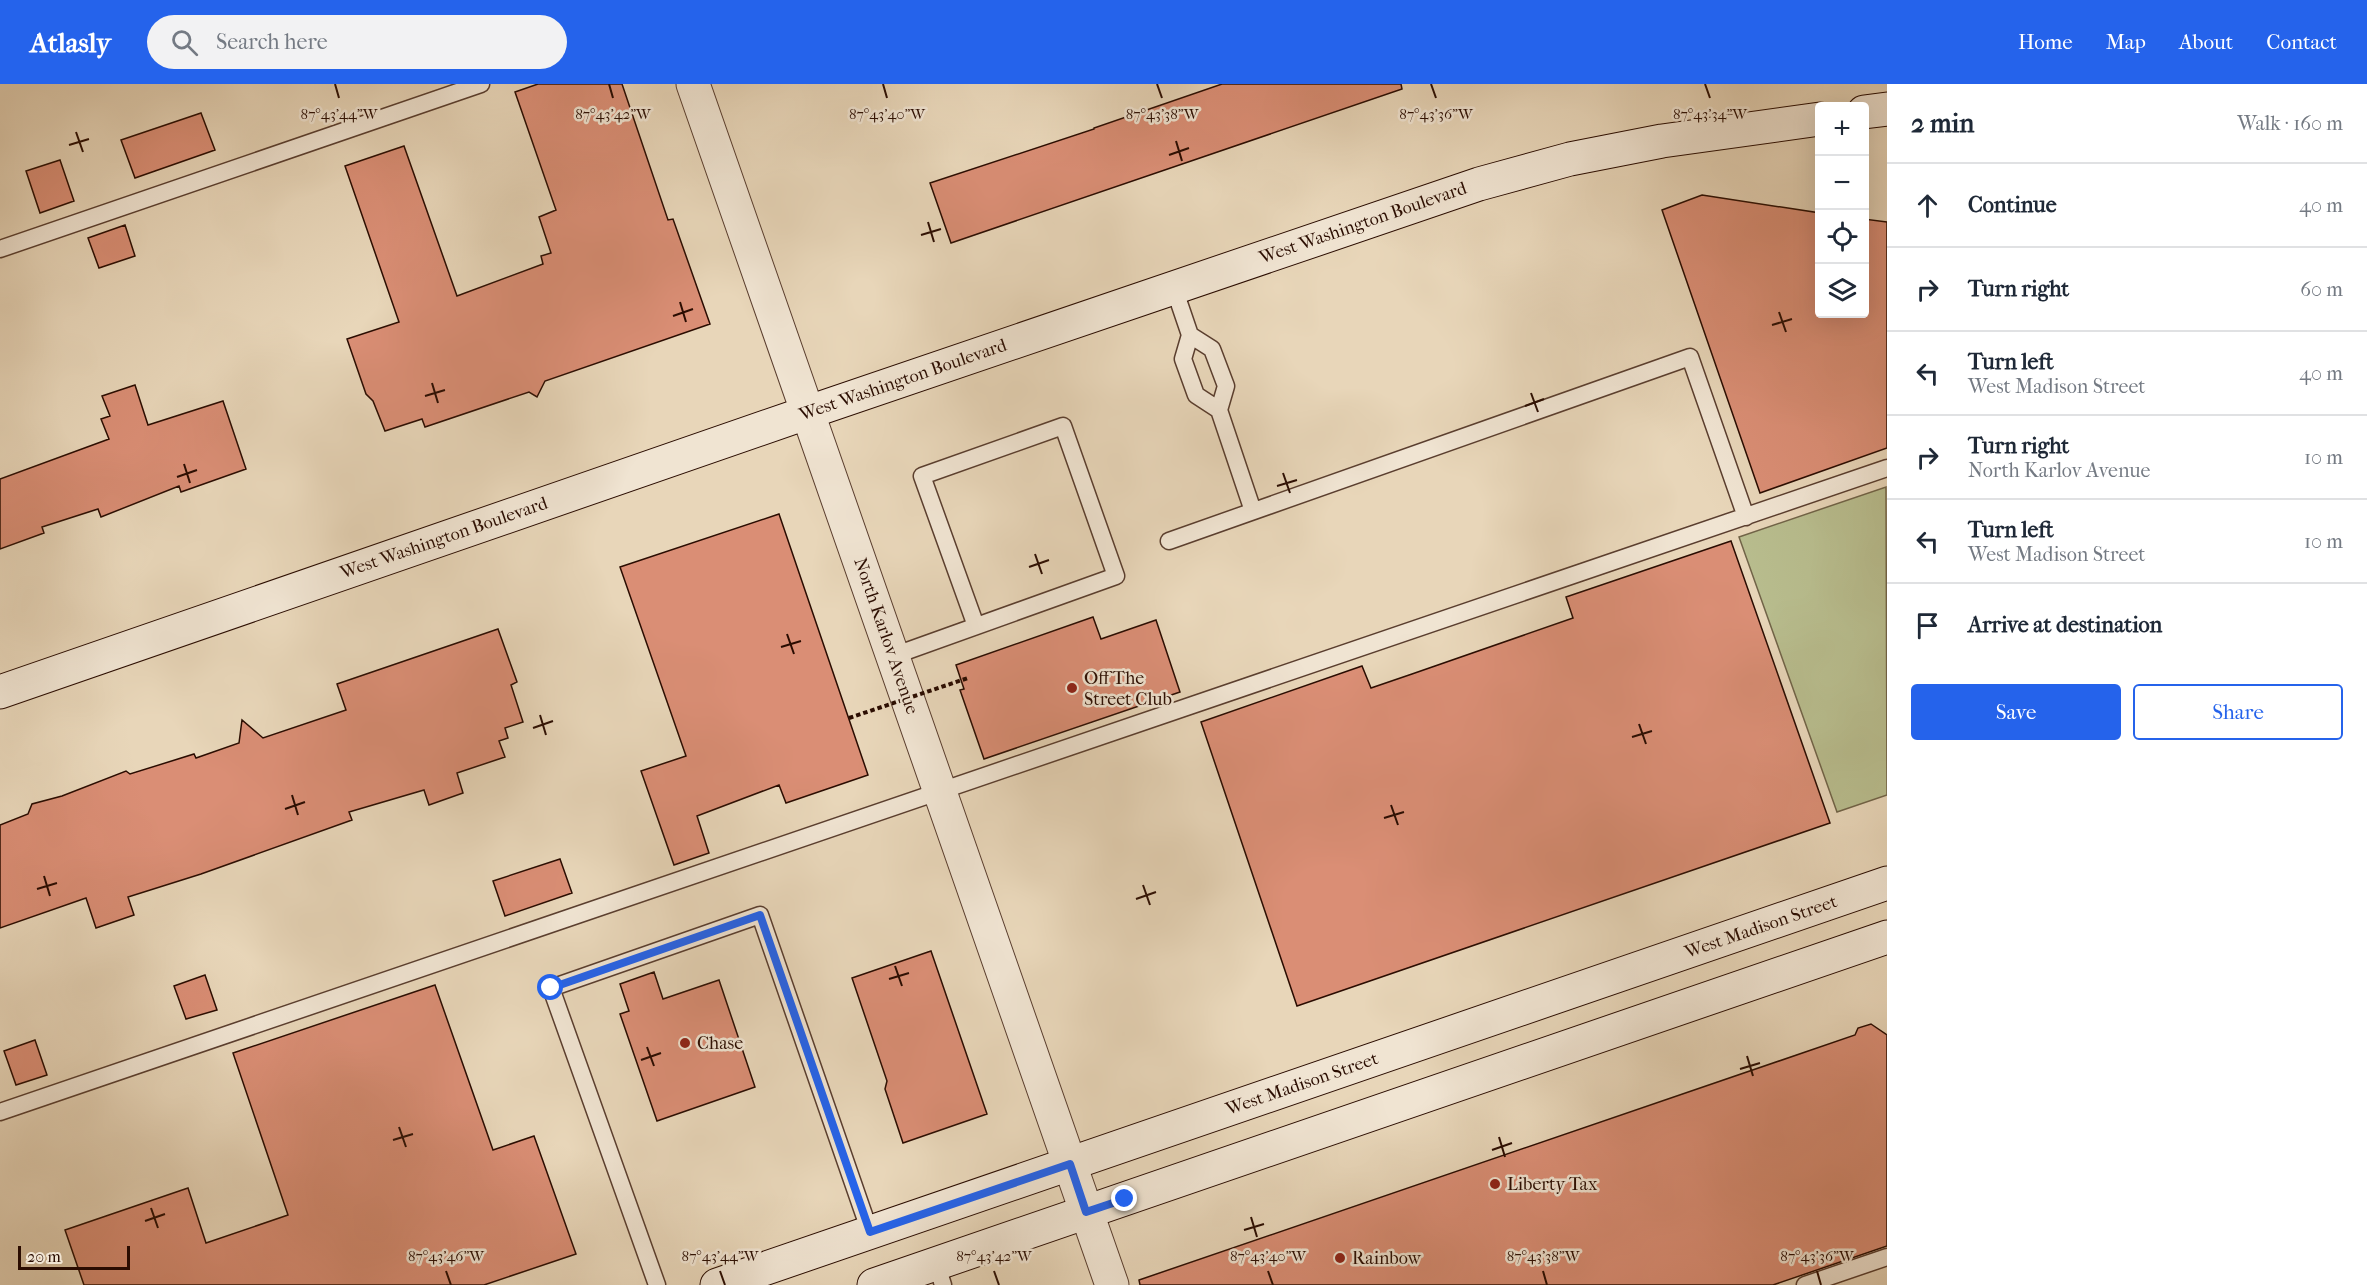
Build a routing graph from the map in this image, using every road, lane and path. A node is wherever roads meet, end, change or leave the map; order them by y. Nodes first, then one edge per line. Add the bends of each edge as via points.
1 (481, 84) edge
2 (693, 84) edge
3 (1887, 109) edge
4 (1869, 111) edge
5 (1815, 119) edge
6 (0, 249) edge
7 (1174, 288) junction
8 (1190, 335) junction
9 (1218, 410) junction
10 (809, 412) junction
11 (1887, 468) edge
12 (1254, 511) junction
13 (1746, 517) junction
14 (1169, 541) dead end
15 (976, 626) junction
16 (893, 656) junction
17 (968, 678) dead end
18 (0, 692) edge
19 (849, 718) dead end
20 (941, 793) junction
21 (1887, 884) edge
22 (1887, 937) edge
23 (0, 1112) edge
24 (1078, 1188) junction
25 (870, 1232) junction
26 (1887, 1257) edge
27 (940, 1274) edge
28 (657, 1285) edge
29 (717, 1285) edge
30 (874, 1285) edge
31 (1112, 1285) edge
32 (1805, 1285) edge

1 - 6 lane
2 - 10 street, North Karlov Avenue
3 - 4 street
5 - 7 street, West Washington Boulevard via 1570,159 1479,184
7 - 8 lane
7 - 10 street, West Washington Boulevard
8 - 9 lane via 1183,359 1196,395
8 - 9 lane via 1212,349 1226,386
9 - 12 lane
10 - 16 street, North Karlov Avenue
10 - 18 street, West Washington Boulevard
11 - 13 lane
12 - 13 lane via 1690,357
12 - 14 lane
13 - 20 lane
15 - 15 lane via 1116,576 1063,426 922,476
15 - 16 lane
16 - 20 street, North Karlov Avenue
17 - 19 path, bridge
20 - 23 lane
20 - 24 street, North Karlov Avenue
21 - 24 street, West Madison Street
22 - 24 street, West Madison Street
24 - 25 street, West Madison Street
24 - 27 street, West Madison Street
24 - 31 street, North Karlov Avenue
25 - 28 lane via 760,915 551,988
25 - 29 street, West Madison Street
26 - 32 lane
27 - 30 street, West Madison Street

